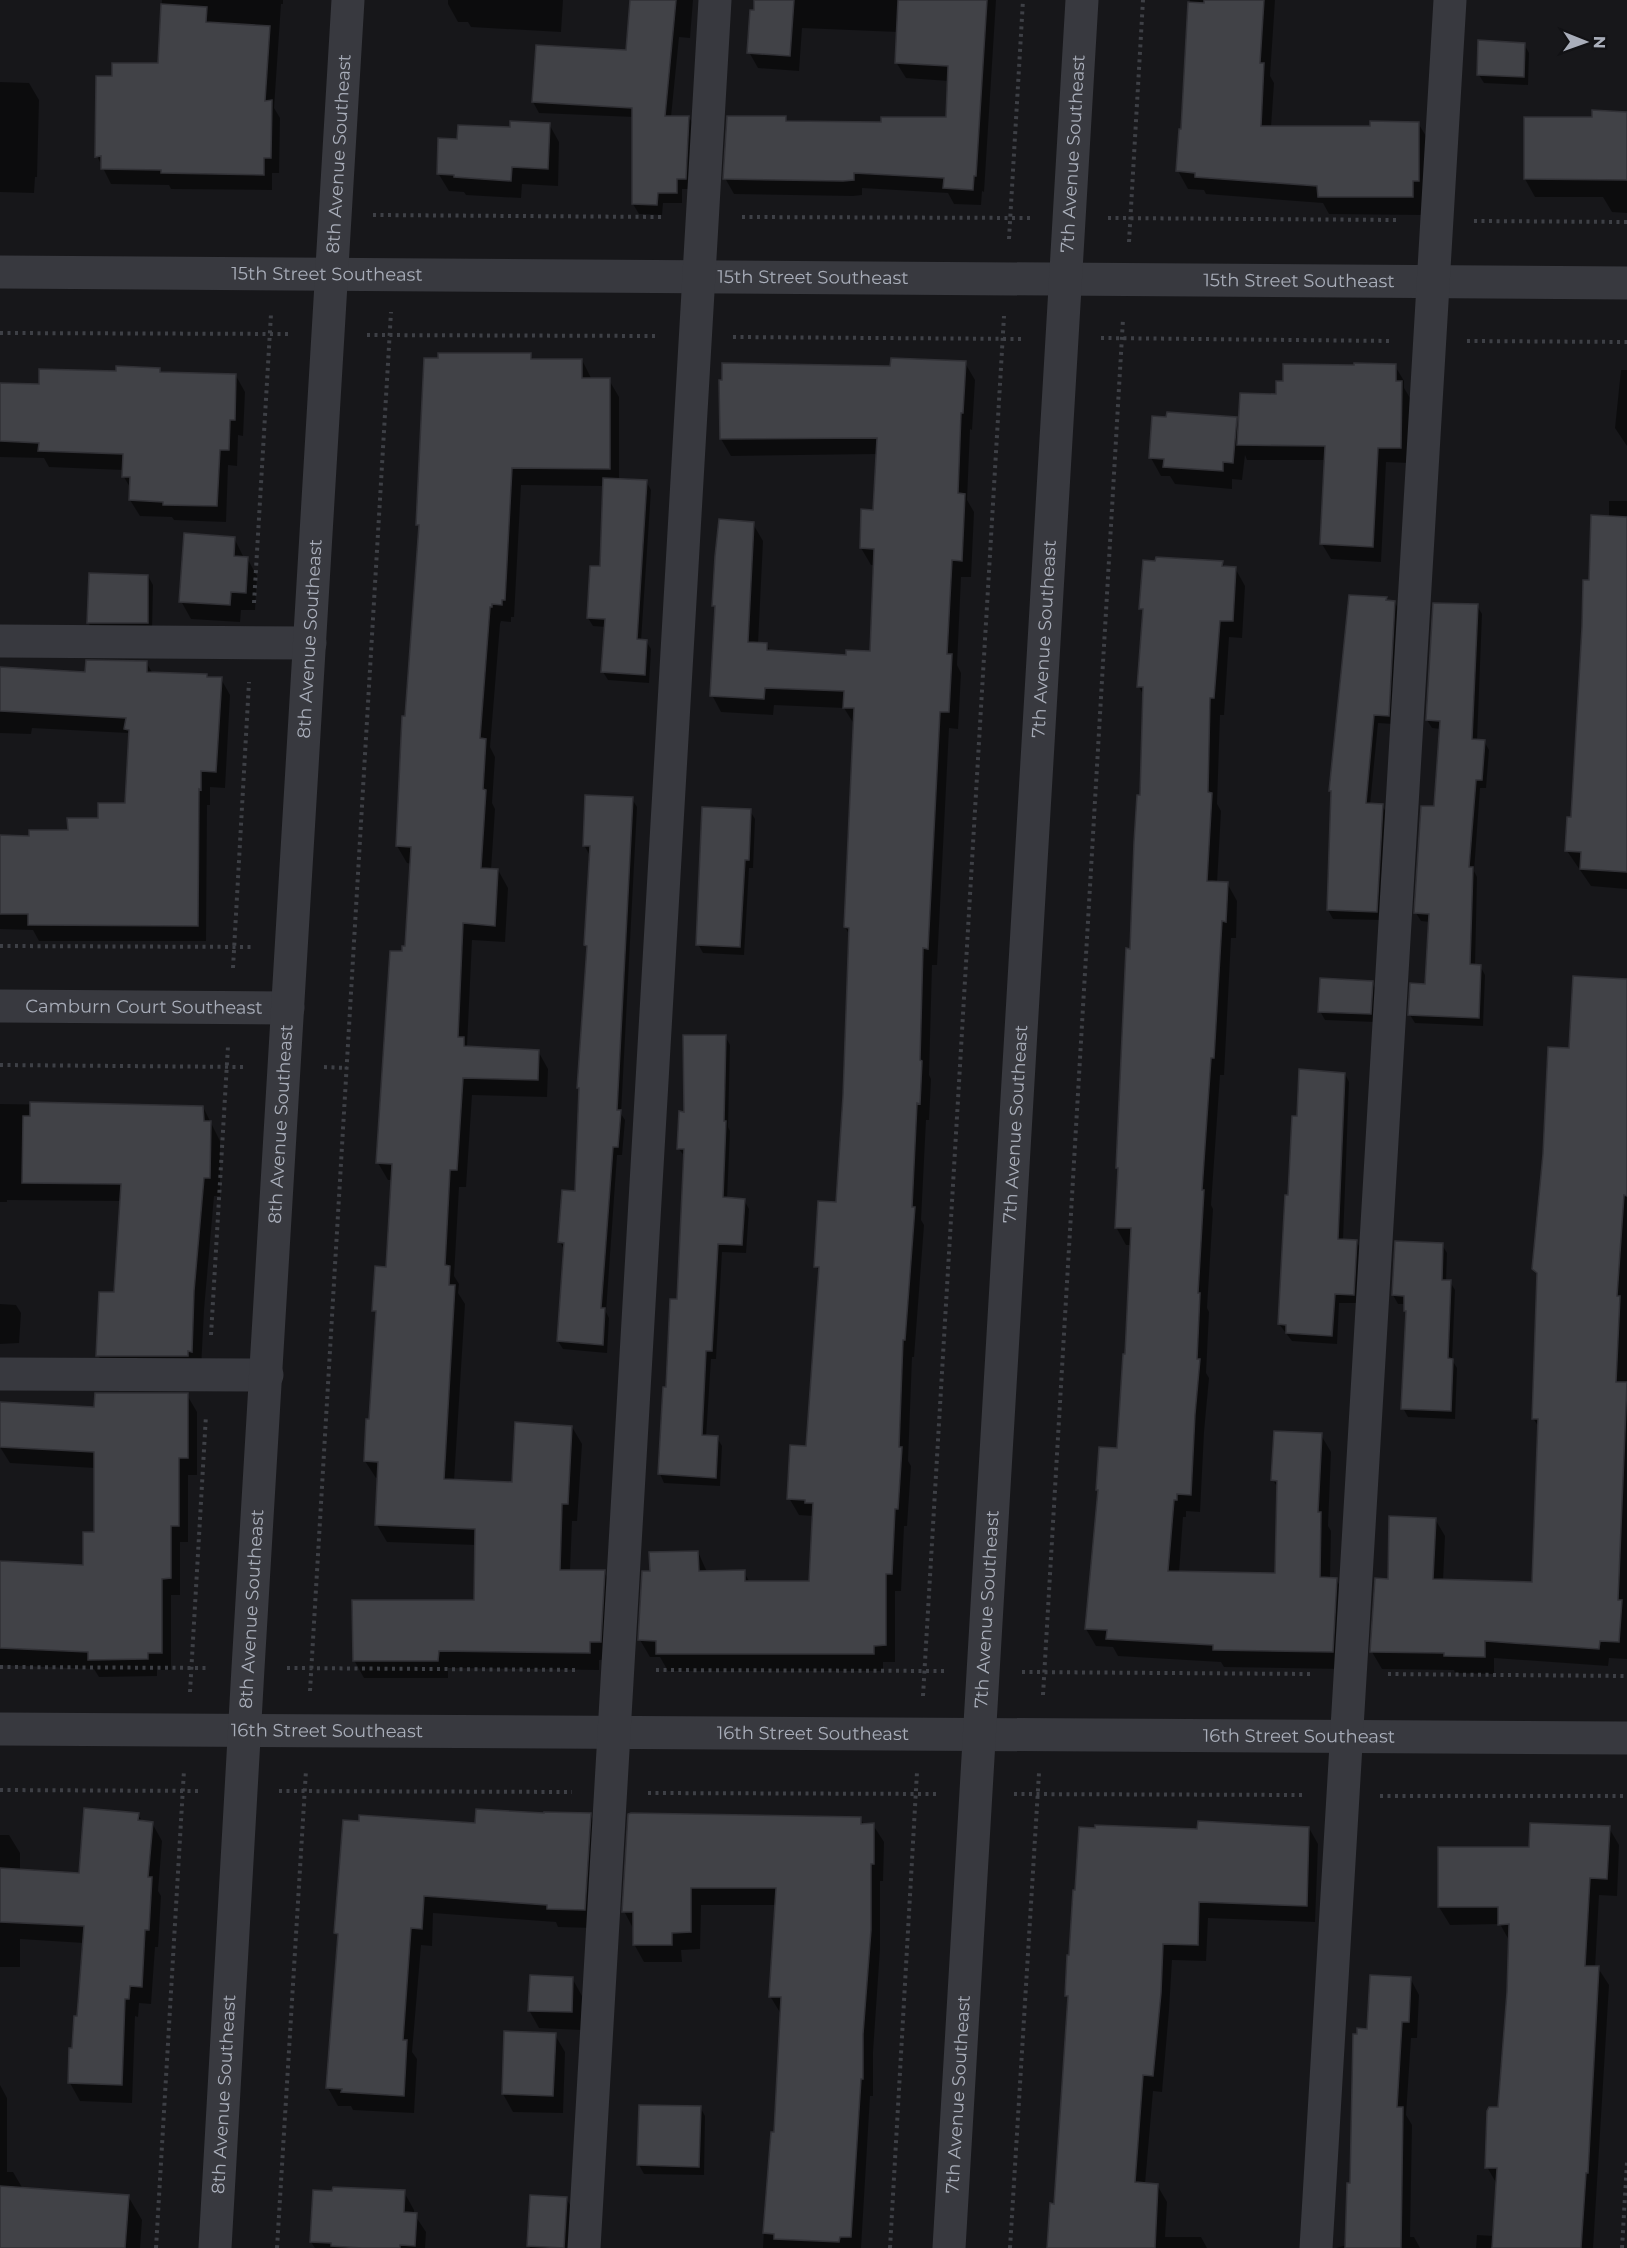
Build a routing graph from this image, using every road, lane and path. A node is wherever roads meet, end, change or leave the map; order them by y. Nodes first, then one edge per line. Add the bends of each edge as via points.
1 (348, 0) edge
2 (715, 0) edge
3 (1023, 0) edge
4 (1082, 0) edge
5 (1143, 0) edge
6 (1450, 0) edge
7 (1102, 218) dead end
8 (1130, 218) junction
9 (1436, 220) junction
10 (1627, 222) edge
11 (1008, 247) dead end
12 (1128, 248) dead end
13 (0, 272) edge
14 (331, 274) junction
15 (699, 278) junction
16 (1066, 279) junction
17 (1432, 283) junction
18 (1627, 284) edge
19 (391, 306) dead end
20 (1005, 311) dead end
21 (1124, 312) dead end
22 (0, 333) edge
23 (298, 335) dead end
24 (1094, 338) dead end
25 (1123, 339) junction
26 (1428, 341) junction
27 (1627, 342) edge
28 (0, 641) edge
29 (310, 643) junction
30 (0, 946) edge
31 (263, 947) dead end
32 (0, 1006) edge
33 (288, 1008) junction
34 (0, 1065) edge
35 (318, 1066) dead end
36 (246, 1067) dead end
37 (347, 1068) junction
38 (0, 1374) edge
39 (267, 1375) junction
40 (0, 1667) edge
41 (220, 1668) dead end
42 (310, 1697) dead end
43 (923, 1699) dead end
44 (1043, 1699) dead end
45 (0, 1729) edge
46 (244, 1731) junction
47 (615, 1732) junction
48 (981, 1734) junction
49 (1346, 1736) junction
50 (1627, 1738) edge
51 (185, 1761) dead end
52 (307, 1762) dead end
53 (917, 1765) dead end
54 (1040, 1765) dead end
55 (0, 1790) edge
56 (184, 1791) junction
57 (204, 1791) dead end
58 (1627, 2162) edge
59 (156, 2248) edge
60 (215, 2248) edge
61 (277, 2248) edge
62 (584, 2248) edge
63 (890, 2248) edge
64 (949, 2248) edge
65 (1010, 2248) edge
66 (1316, 2248) edge
67 (1622, 2248) edge

1 - 14 street, 8th Avenue Southeast
2 - 15 street
3 - 11 path
4 - 16 street, 7th Avenue Southeast
5 - 8 path
6 - 9 street
7 - 8 path
8 - 9 path
8 - 12 path
9 - 10 path
9 - 17 street
13 - 14 street, 15th Street Southeast
14 - 15 street, 15th Street Southeast
14 - 29 street, 8th Avenue Southeast
15 - 16 street, 15th Street Southeast
15 - 47 street
16 - 17 street, 15th Street Southeast
16 - 48 street, 7th Avenue Southeast
17 - 18 street, 15th Street Southeast
17 - 26 street
19 - 37 path
20 - 43 path
21 - 25 path
22 - 23 path
24 - 25 path
25 - 26 path
25 - 44 path
26 - 27 path
26 - 49 street
28 - 29 street
29 - 33 street, 8th Avenue Southeast
30 - 31 path
32 - 33 street, Camburn Court Southeast
33 - 39 street, 8th Avenue Southeast
34 - 36 path
35 - 37 path
37 - 42 path
38 - 39 street
39 - 46 street, 8th Avenue Southeast
40 - 41 path
45 - 46 street, 16th Street Southeast
46 - 47 street, 16th Street Southeast
46 - 60 street, 8th Avenue Southeast
47 - 48 street, 16th Street Southeast
47 - 62 street
48 - 49 street, 16th Street Southeast
48 - 64 street, 7th Avenue Southeast
49 - 50 street, 16th Street Southeast
49 - 66 street
51 - 56 path
52 - 61 path
53 - 63 path
54 - 65 path
55 - 56 path
56 - 57 path
56 - 59 path
58 - 67 path

